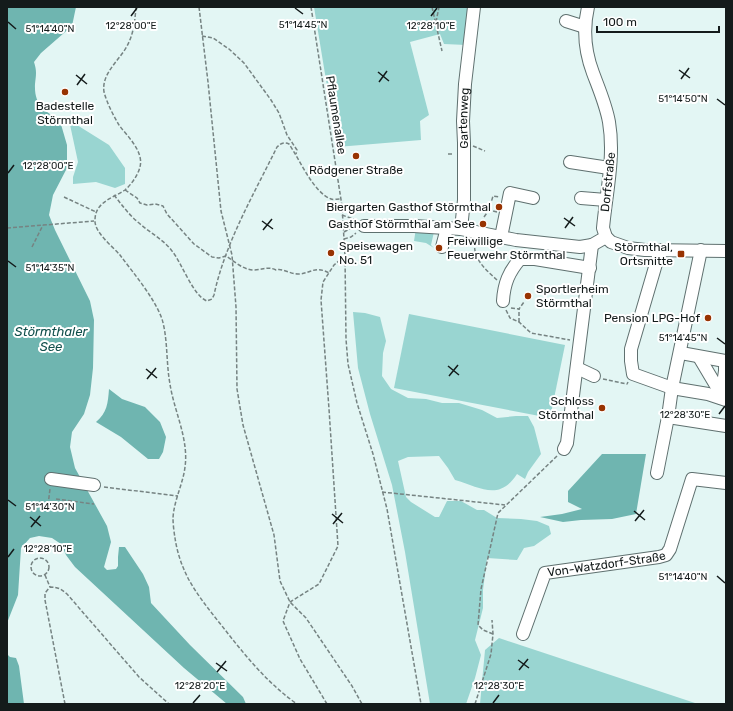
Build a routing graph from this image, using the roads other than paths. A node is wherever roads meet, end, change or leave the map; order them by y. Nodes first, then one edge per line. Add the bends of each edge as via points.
1 (474, 7) edge
2 (588, 7) edge
3 (566, 21) dead end
4 (586, 27) junction
5 (570, 162) dead end
6 (609, 168) junction
7 (533, 198) dead end
8 (581, 198) dead end
9 (606, 200) junction
10 (364, 226) road end
11 (447, 228) junction
12 (461, 229) junction
13 (501, 237) junction
14 (606, 237) junction
15 (592, 245) junction
16 (442, 247) dead end
17 (658, 250) junction
18 (701, 250) junction
19 (726, 251) edge
20 (590, 268) junction
21 (503, 301) dead end
22 (681, 353) junction
23 (699, 357) junction
24 (577, 368) junction
25 (594, 376) road end
26 (672, 388) junction
27 (723, 397) edge
28 (668, 417) junction
29 (726, 426) edge
30 (564, 449) road end
31 (657, 473) dead end
32 (51, 482) road end
33 (726, 483) edge
34 (94, 485) road end
35 (523, 634) dead end

1 - 12 street, Gartenweg via 463,114 464,200
2 - 4 street, Dorfstraße
3 - 4 street
4 - 6 street, Dorfstraße via 586,48 609,121
5 - 6 street
6 - 9 street, Dorfstraße
7 - 13 street via 510,193
8 - 9 street
9 - 14 street, Dorfstraße via 603,228
10 - 11 street
11 - 12 street
11 - 16 street
12 - 13 street
13 - 15 street via 580,247
14 - 15 street
14 - 17 street via 624,247
15 - 20 street
17 - 18 street
17 - 26 street via 631,349 631,361 633,374
18 - 19 street
18 - 22 street
20 - 21 street via 520,259 510,270
20 - 24 street
22 - 23 street
22 - 26 street
23 - 27 street
23 - 27 street via 725,361
24 - 25 street
24 - 30 street via 567,443
26 - 27 street
26 - 28 street
28 - 29 street
28 - 31 street
32 - 34 street
33 - 35 street, Von-Watzdorf-Straße via 692,479 666,555 545,573

